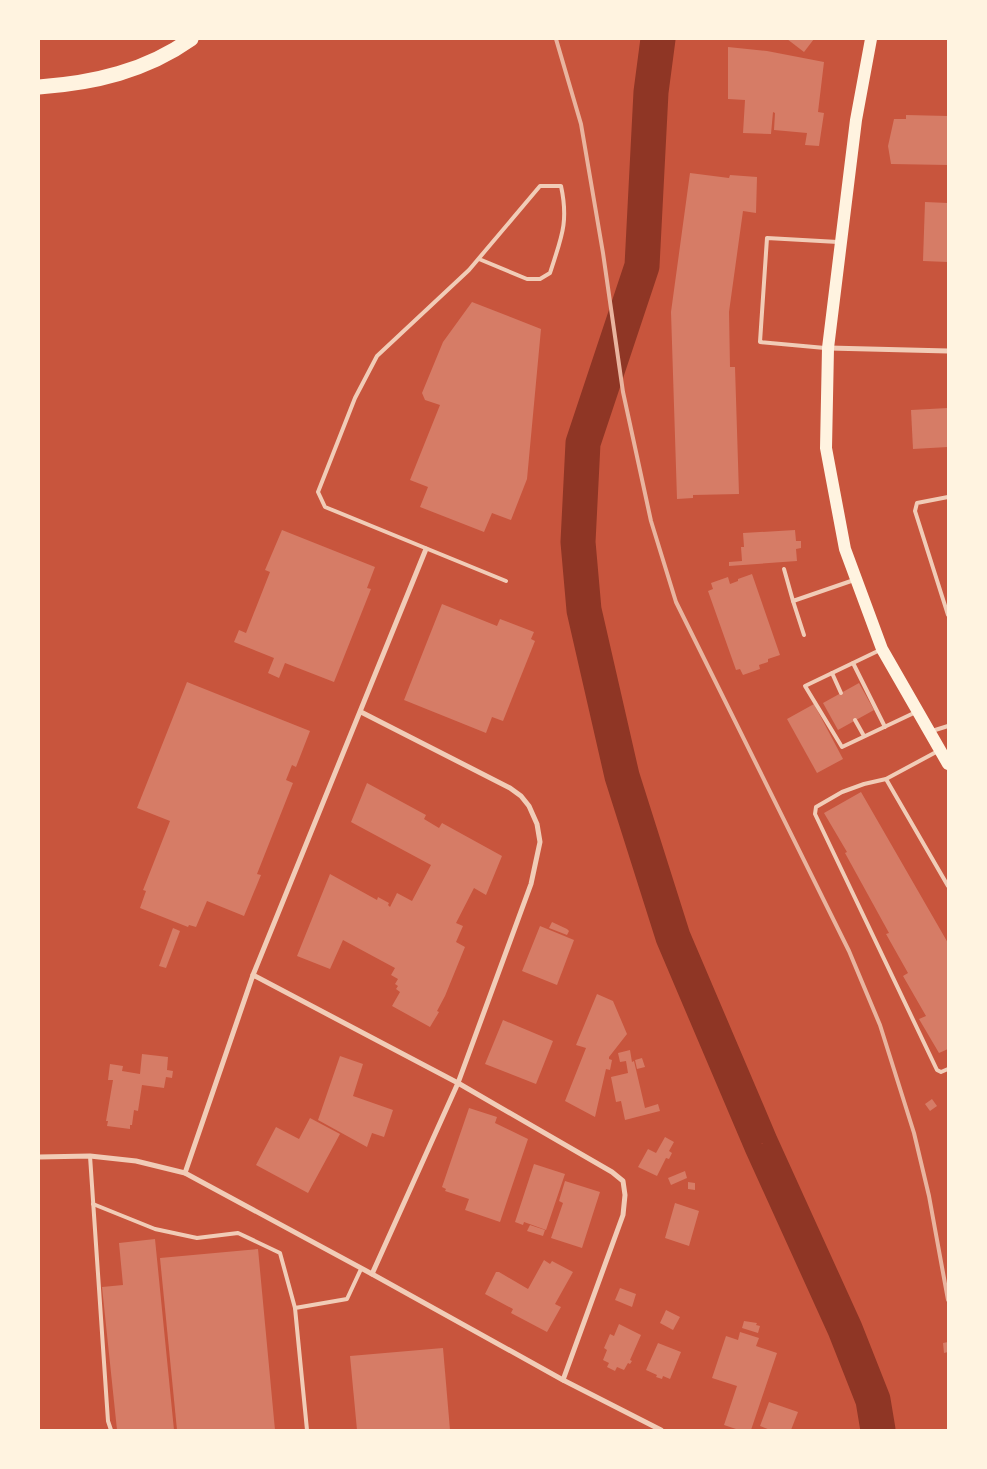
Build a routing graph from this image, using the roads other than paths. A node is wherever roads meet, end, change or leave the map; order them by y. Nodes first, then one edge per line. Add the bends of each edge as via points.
1 (191, 39) edge
2 (871, 39) edge
3 (39, 88) edge
4 (840, 243) junction
5 (479, 259) junction
6 (828, 348) junction
7 (948, 351) edge
8 (948, 497) edge
9 (426, 549) junction
10 (784, 569) dead end
11 (856, 579) junction
12 (506, 581) dead end
13 (793, 601) junction
14 (948, 616) edge
15 (804, 635) dead end
16 (882, 649) junction
17 (853, 663) junction
18 (832, 674) junction
19 (842, 693) dead end
20 (918, 711) junction
21 (360, 712) junction
22 (855, 720) dead end
23 (885, 726) junction
24 (948, 726) edge
25 (930, 732) junction
26 (864, 736) junction
27 (940, 750) junction
28 (948, 764) edge
29 (886, 779) junction
30 (948, 886) edge
31 (253, 975) junction
32 (948, 1069) edge
33 (458, 1084) junction
34 (90, 1156) junction
35 (39, 1157) edge
36 (185, 1173) junction
37 (93, 1204) junction
38 (361, 1269) junction
39 (372, 1274) junction
40 (295, 1308) junction
41 (563, 1380) junction
42 (111, 1430) edge
43 (307, 1430) edge
44 (661, 1430) edge

1 - 3 highway via 165,55 117,75
2 - 4 main road via 856,120
4 - 6 main road
4 - 6 lane via 767,238 760,342
5 - 5 lane via 540,186 561,186 565,205 564,228 550,273 540,279 526,279
5 - 9 lane via 377,356 355,398 318,492 325,507
6 - 7 street
6 - 11 main road via 826,448 845,548
8 - 14 lane via 916,503 915,511
9 - 12 lane
9 - 21 street
10 - 13 lane
11 - 13 lane
11 - 16 main road
13 - 15 lane
16 - 17 lane
16 - 20 main road
17 - 18 lane
17 - 23 lane
18 - 19 lane
18 - 26 lane via 805,686 842,747
20 - 23 lane
20 - 25 main road
21 - 31 street
21 - 33 street via 510,788 528,806 538,824 540,842 531,884
22 - 26 lane
23 - 26 lane
24 - 25 lane
25 - 27 main road
27 - 28 main road
27 - 29 lane
29 - 30 lane
29 - 32 lane via 842,792 816,807 815,814 937,1070
31 - 33 street
31 - 36 street
33 - 39 street
33 - 41 street via 623,1181 623,1215
34 - 35 street
34 - 36 street via 136,1161
34 - 37 lane
36 - 38 street
37 - 40 lane via 155,1228 197,1238 238,1233 280,1253
37 - 42 lane
38 - 39 street
38 - 40 lane via 347,1299
39 - 41 street
40 - 43 lane
41 - 44 street

